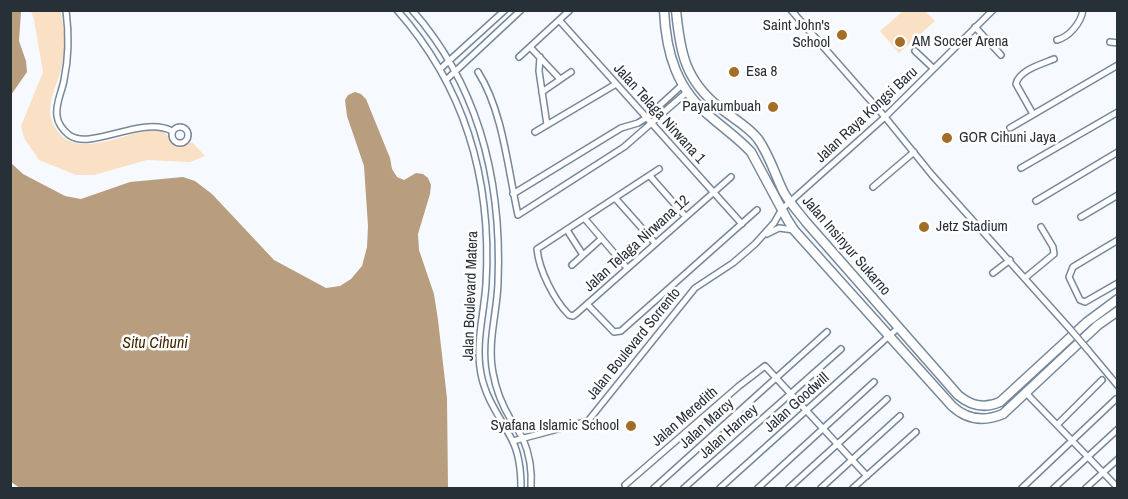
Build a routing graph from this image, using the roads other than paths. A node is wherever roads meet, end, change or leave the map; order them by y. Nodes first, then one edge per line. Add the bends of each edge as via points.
1 (66, 10) edge
2 (397, 10) edge
3 (412, 10) edge
4 (505, 10) edge
5 (521, 10) edge
6 (570, 10) edge
7 (664, 10) edge
8 (676, 10) edge
9 (791, 10) edge
10 (993, 10) edge
11 (1083, 10) edge
12 (418, 16) junction
13 (559, 20) junction
14 (408, 24) junction
15 (975, 27) junction
16 (1057, 40) dead end
17 (1110, 42) dead end
18 (1118, 43) edge
19 (530, 47) junction
20 (915, 51) dead end
21 (1001, 55) dead end
22 (519, 57) dead end
23 (540, 57) junction
24 (1054, 59) dead end
25 (449, 61) junction
26 (1118, 65) edge
27 (933, 68) junction
28 (440, 69) junction
29 (455, 71) junction
30 (478, 72) dead end
31 (571, 72) dead end
32 (560, 79) junction
33 (446, 80) junction
34 (616, 84) junction
35 (684, 89) junction
36 (542, 92) junction
37 (1118, 112) edge
38 (1033, 114) junction
39 (885, 117) junction
40 (646, 118) junction
41 (651, 124) junction
42 (547, 125) junction
43 (1010, 128) dead end
44 (172, 131) dead end
45 (535, 132) dead end
46 (914, 152) junction
47 (1118, 152) edge
48 (1021, 168) dead end
49 (659, 169) dead end
50 (650, 176) junction
51 (730, 177) dead end
52 (873, 187) dead end
53 (713, 192) junction
54 (513, 194) junction
55 (1118, 195) edge
56 (616, 199) junction
57 (1036, 201) dead end
58 (790, 202) junction
59 (782, 209) junction
60 (757, 210) dead end
61 (797, 210) junction
62 (496, 212) junction
63 (484, 213) junction
64 (685, 216) junction
65 (1081, 218) dead end
66 (585, 219) junction
67 (787, 219) junction
68 (742, 224) junction
69 (1041, 227) dead end
70 (567, 230) junction
71 (794, 230) junction
72 (763, 237) junction
73 (601, 239) junction
74 (1118, 240) edge
75 (655, 243) junction
76 (583, 255) junction
77 (1010, 260) junction
78 (486, 263) junction
79 (498, 263) junction
80 (572, 265) dead end
81 (627, 268) junction
82 (993, 273) dead end
83 (851, 275) junction
84 (1025, 278) junction
85 (842, 283) junction
86 (1118, 283) edge
87 (1118, 299) edge
88 (587, 304) junction
89 (1118, 311) edge
90 (899, 327) junction
91 (827, 332) dead end
92 (890, 336) junction
93 (841, 349) dead end
94 (479, 359) junction
95 (491, 359) junction
96 (776, 378) junction
97 (1102, 380) dead end
98 (874, 382) dead end
99 (1118, 386) edge
100 (790, 393) junction
101 (1026, 393) junction
102 (886, 399) dead end
103 (1116, 399) edge
104 (806, 411) junction
105 (900, 416) dead end
106 (1057, 425) junction
107 (823, 429) junction
108 (1118, 429) edge
109 (916, 432) dead end
110 (523, 438) junction
111 (513, 441) junction
112 (1072, 441) junction
113 (837, 444) junction
114 (1088, 457) junction
115 (1118, 459) edge
116 (852, 460) junction
117 (1103, 473) junction
118 (867, 476) junction
119 (625, 485) dead end
120 (1118, 488) edge
121 (521, 489) edge
122 (531, 489) edge
123 (654, 489) edge
124 (684, 489) edge
125 (720, 489) edge
126 (758, 489) edge
127 (789, 489) edge
128 (821, 489) edge
129 (853, 489) edge
130 (1022, 489) edge
131 (1054, 489) edge
132 (1086, 489) edge

1 - 44 street via 68,54 57,109 57,119 64,131 88,141 122,130 164,127
2 - 14 street, Jalan Boulevard Matera
3 - 12 street, Jalan Boulevard Matera
4 - 25 street
5 - 29 street
6 - 13 street
7 - 35 main road, Jalan Insinyur Sukarno via 669,54
8 - 58 main road, Jalan Insinyur Sukarno via 686,66 706,97 759,141
9 - 39 street
10 - 15 street, Jalan Raya Kongsi Baru
11 - 16 street via 1069,34
12 - 14 street
12 - 25 street, Jalan Boulevard Matera
13 - 19 street
13 - 34 street, Jalan Telaga Nirwana 1
14 - 28 street, Jalan Boulevard Matera
15 - 21 street
15 - 27 street, Jalan Raya Kongsi Baru
17 - 18 street
19 - 22 street
19 - 23 street
20 - 27 street
23 - 32 street
23 - 36 street
24 - 38 street via 1016,81
25 - 28 street
25 - 29 street, Jalan Boulevard Matera
26 - 38 street
27 - 39 street, Jalan Raya Kongsi Baru
28 - 33 street, Jalan Boulevard Matera
29 - 33 street
29 - 62 street, Jalan Boulevard Matera via 481,130
30 - 54 street via 497,113
31 - 32 street
32 - 36 street
33 - 63 street, Jalan Boulevard Matera via 470,134
34 - 40 street, Jalan Telaga Nirwana 1
34 - 42 street
35 - 40 street
35 - 41 street
35 - 59 main road, Jalan Insinyur Sukarno via 751,152
36 - 42 street
37 - 48 street
38 - 43 street
39 - 46 street
39 - 58 street, Jalan Raya Kongsi Baru
40 - 41 street, Jalan Telaga Nirwana 1
40 - 54 street via 621,128
41 - 53 street, Jalan Telaga Nirwana 1
41 - 54 street via 624,147 518,215
42 - 45 street
46 - 52 street
46 - 77 street
47 - 57 street
49 - 50 street
50 - 56 street
50 - 64 street
51 - 53 street, Jalan Telaga Nirwana 12
53 - 64 street, Jalan Telaga Nirwana 12
53 - 68 street, Jalan Telaga Nirwana 1
55 - 65 street
56 - 66 street
56 - 75 street
58 - 59 street, Jalan Raya Kongsi Baru
58 - 61 main road, Jalan Insinyur Sukarno
59 - 67 main road, Jalan Insinyur Sukarno
59 - 72 street, Jalan Boulevard Sorrento
60 - 68 street
61 - 67 street
61 - 83 main road, Jalan Insinyur Sukarno
62 - 63 street
62 - 79 street, Jalan Boulevard Matera
63 - 78 street, Jalan Boulevard Matera
64 - 75 street, Jalan Telaga Nirwana 12
66 - 70 street
66 - 73 street
67 - 71 main road, Jalan Insinyur Sukarno
68 - 88 street via 621,331 614,332
69 - 84 street via 1054,254
70 - 76 street
70 - 88 street, Jalan Telaga Nirwana 12 via 537,249 566,312 570,316
71 - 72 street, Jalan Boulevard Sorrento via 779,228
71 - 85 main road, Jalan Insinyur Sukarno
72 - 110 street, Jalan Boulevard Sorrento via 695,288 588,421
73 - 76 street
73 - 81 street
74 - 86 street via 1073,267 1069,277 1080,300 1085,302
75 - 81 street, Jalan Telaga Nirwana 12
76 - 80 street
77 - 82 street
77 - 84 street
78 - 79 street
78 - 94 street, Jalan Boulevard Matera
79 - 95 street, Jalan Boulevard Matera
81 - 88 street, Jalan Telaga Nirwana 12
83 - 85 main road
83 - 90 main road, Jalan Insinyur Sukarno
84 - 99 street, bridge
85 - 92 main road, Jalan Insinyur Sukarno
87 - 90 main road, Jalan Insinyur Sukarno via 1087,322 1000,402 989,406 963,400
89 - 101 main road, Jalan Insinyur Sukarno
90 - 92 street, Jalan Goodwill
91 - 96 street, Jalan Marcy
92 - 101 main road, Jalan Insinyur Sukarno via 965,416 988,419 1003,414
92 - 104 street, Jalan Goodwill
93 - 100 street, Jalan Harney
94 - 95 street
94 - 111 street, Jalan Boulevard Matera via 488,397
95 - 110 street, Jalan Boulevard Matera via 498,394
96 - 100 street
96 - 119 street, Jalan Meredith via 762,367
96 - 123 street, Jalan Marcy
97 - 106 street
98 - 107 street
100 - 104 street
100 - 124 street, Jalan Harney
101 - 106 street
102 - 113 street
103 - 112 street
104 - 107 street
104 - 125 street, Jalan Goodwill
105 - 116 street
106 - 112 street
107 - 113 street
107 - 126 street
108 - 114 street
109 - 118 street
110 - 111 street, Jalan Boulevard Sorrento
110 - 122 street, Jalan Boulevard Matera via 530,461
111 - 121 street, Jalan Boulevard Matera
112 - 114 street
112 - 130 street
113 - 116 street
113 - 127 street
114 - 117 street
114 - 131 street
115 - 117 street
116 - 118 street
116 - 128 street
117 - 120 street
117 - 132 street
118 - 129 street

